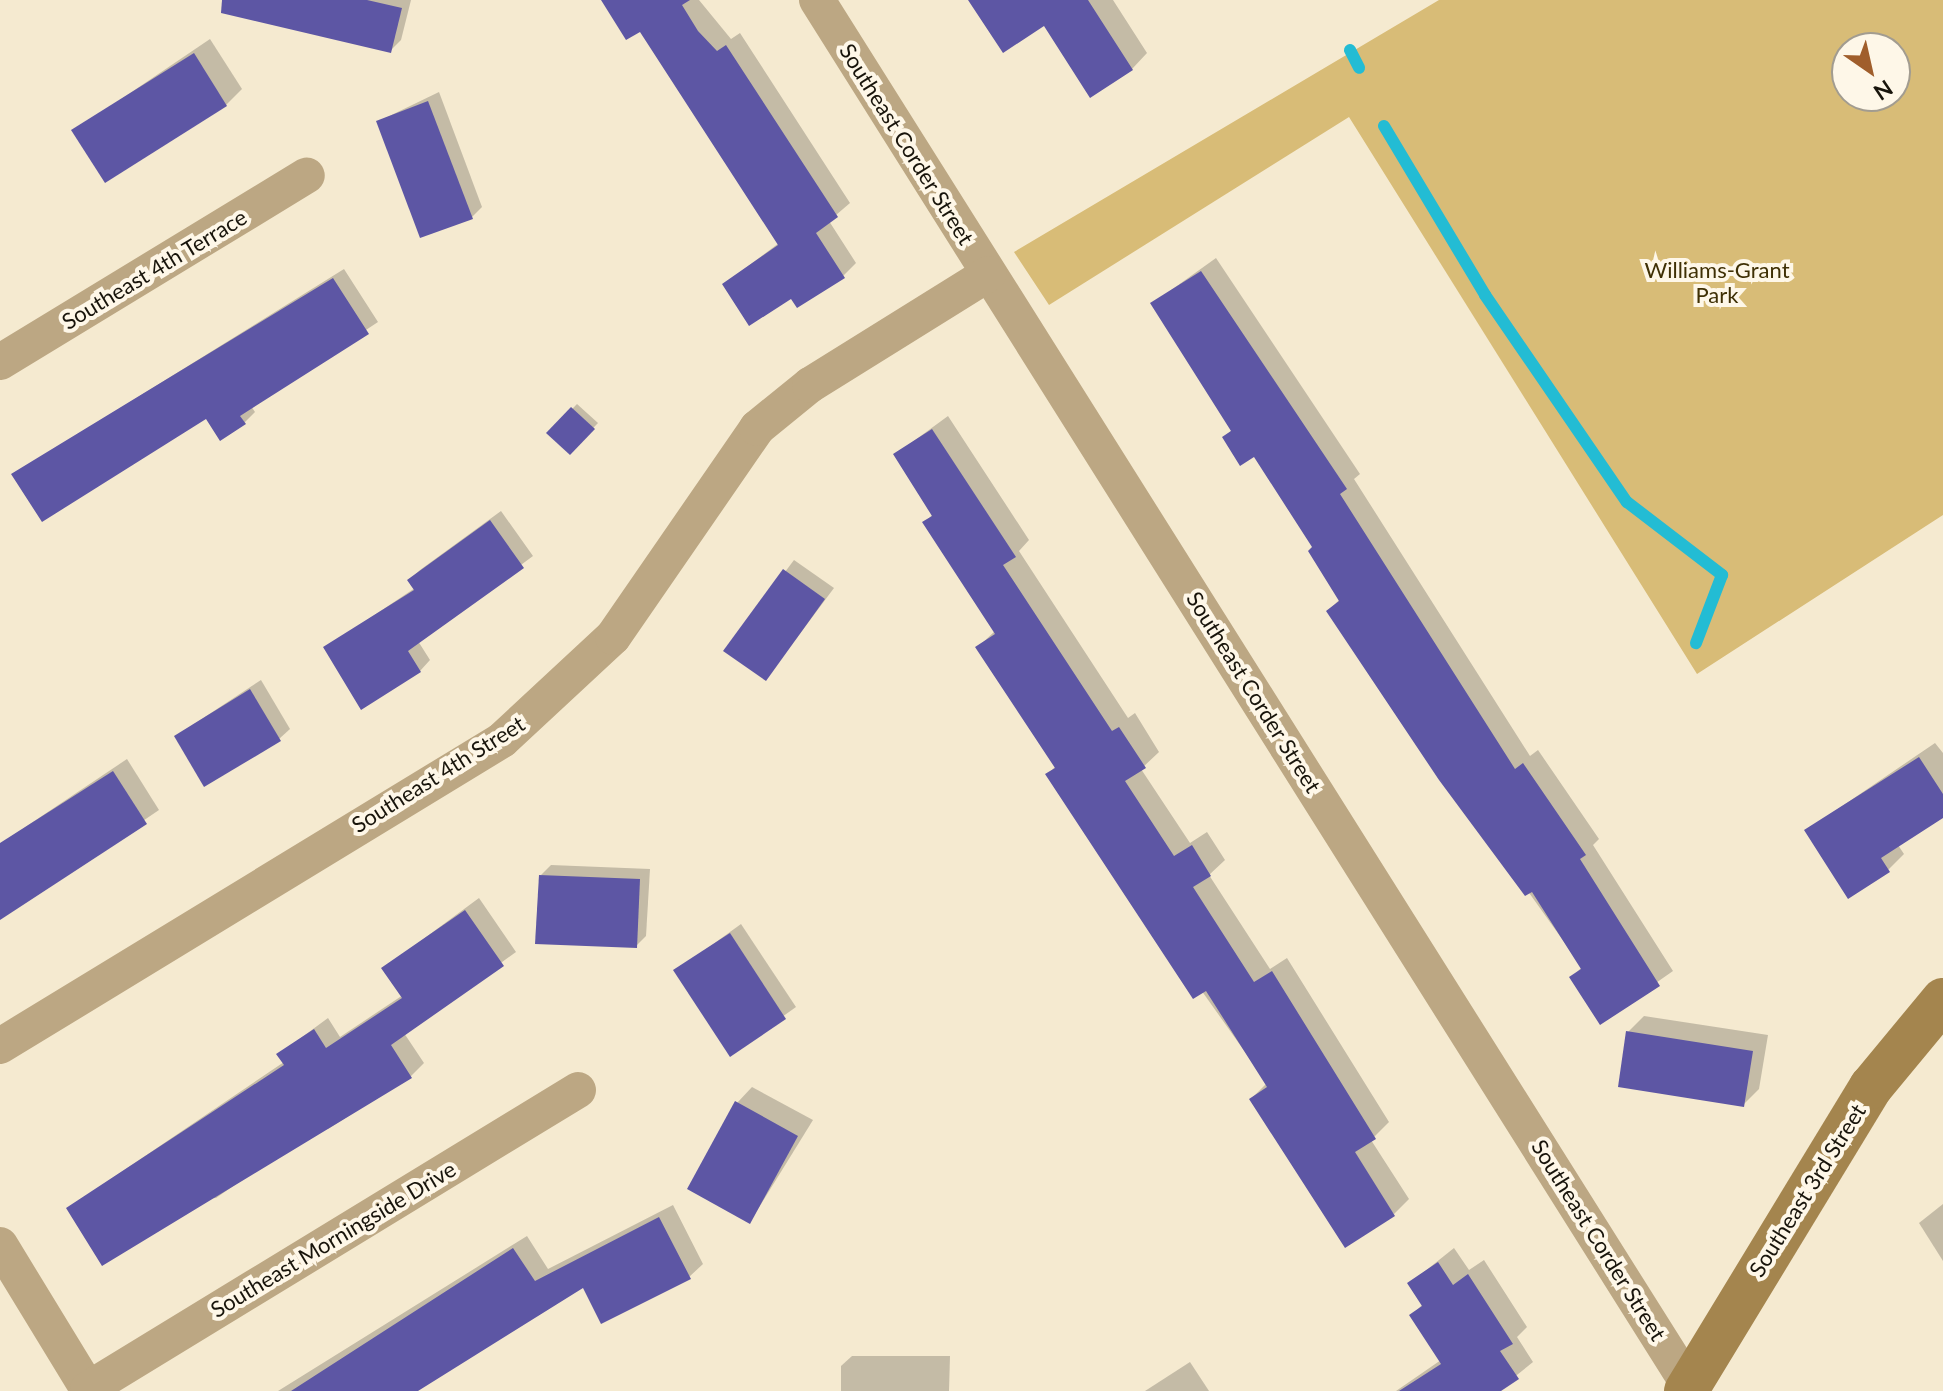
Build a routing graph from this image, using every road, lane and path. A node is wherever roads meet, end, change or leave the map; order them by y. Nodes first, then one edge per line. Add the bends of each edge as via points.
1 (817, 0) edge
2 (307, 175) dead end
3 (988, 274) junction
4 (0, 362) edge
5 (1943, 1000) edge
6 (0, 1046) edge
7 (578, 1090) dead end
8 (0, 1245) edge
9 (1688, 1388) edge
10 (88, 1390) edge

1 - 3 street, Southeast Corder Street
2 - 4 street, Southeast 4th Terrace
3 - 6 street, Southeast 4th Street via 810,385 757,428 613,637 502,740
3 - 9 street, Southeast Corder Street
5 - 9 main road, Southeast 3rd Street via 1871,1087
7 - 10 street, Southeast Morningside Drive
8 - 10 street

